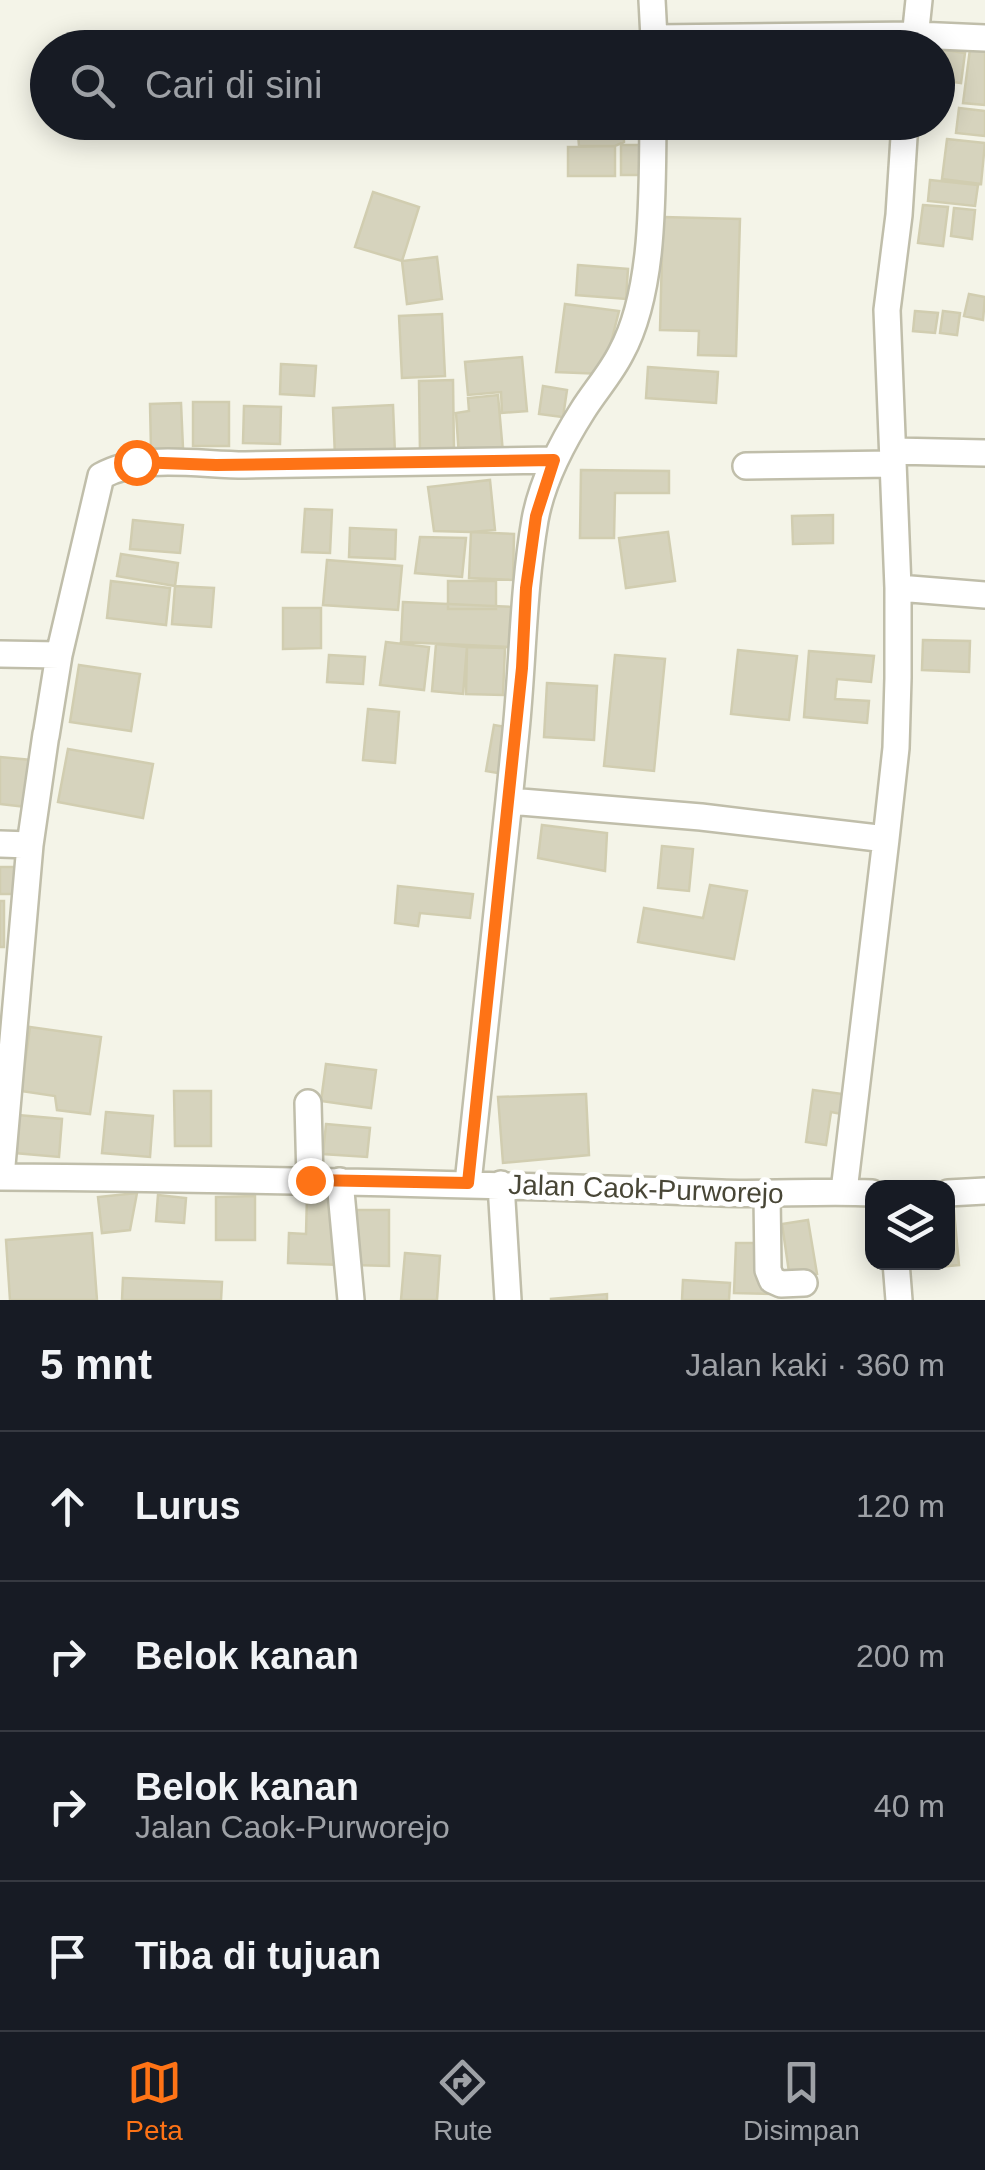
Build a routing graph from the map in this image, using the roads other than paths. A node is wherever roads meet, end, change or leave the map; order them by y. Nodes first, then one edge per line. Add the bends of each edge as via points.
1 (652, 0) edge
2 (919, 0) edge
3 (653, 30) edge
4 (916, 30) edge
5 (985, 38) edge
6 (955, 39) edge
7 (653, 140) edge
8 (904, 140) edge
9 (985, 453) edge
10 (893, 458) junction
11 (554, 460) junction
12 (746, 466) dead end
13 (898, 588) junction
14 (985, 595) edge
15 (0, 654) edge
16 (60, 655) junction
17 (509, 801) junction
18 (886, 839) junction
19 (0, 844) edge
20 (30, 845) junction
21 (308, 1103) dead end
22 (0, 1177) edge
23 (310, 1180) junction
24 (340, 1181) junction
25 (468, 1183) junction
26 (501, 1184) junction
27 (844, 1191) junction
28 (865, 1192) edge
29 (955, 1192) edge
30 (985, 1192) edge
31 (767, 1194) junction
32 (897, 1270) edge
33 (804, 1283) dead end
34 (352, 1300) edge
35 (508, 1300) edge
36 (899, 1300) edge

1 - 3 street
2 - 4 street
5 - 6 street
7 - 11 street via 636,316 622,352
8 - 10 street via 887,310
9 - 10 street
10 - 12 street
10 - 13 street
11 - 16 street via 118,467 101,476
11 - 17 street via 531,552
13 - 14 street
13 - 18 street via 896,748
15 - 16 street
16 - 20 street
17 - 18 street
17 - 25 street
18 - 27 street
19 - 20 street
20 - 22 street
21 - 23 street
22 - 23 street, Jalan Caok-Purworejo
23 - 24 street, Jalan Caok-Purworejo
24 - 25 street, Jalan Caok-Purworejo
24 - 34 street
25 - 26 street, Jalan Caok-Purworejo
26 - 31 street, Jalan Caok-Purworejo
26 - 35 street
27 - 28 street, Jalan Caok-Purworejo
27 - 31 street, Jalan Caok-Purworejo
29 - 30 street
31 - 33 street via 772,1280
32 - 36 street

